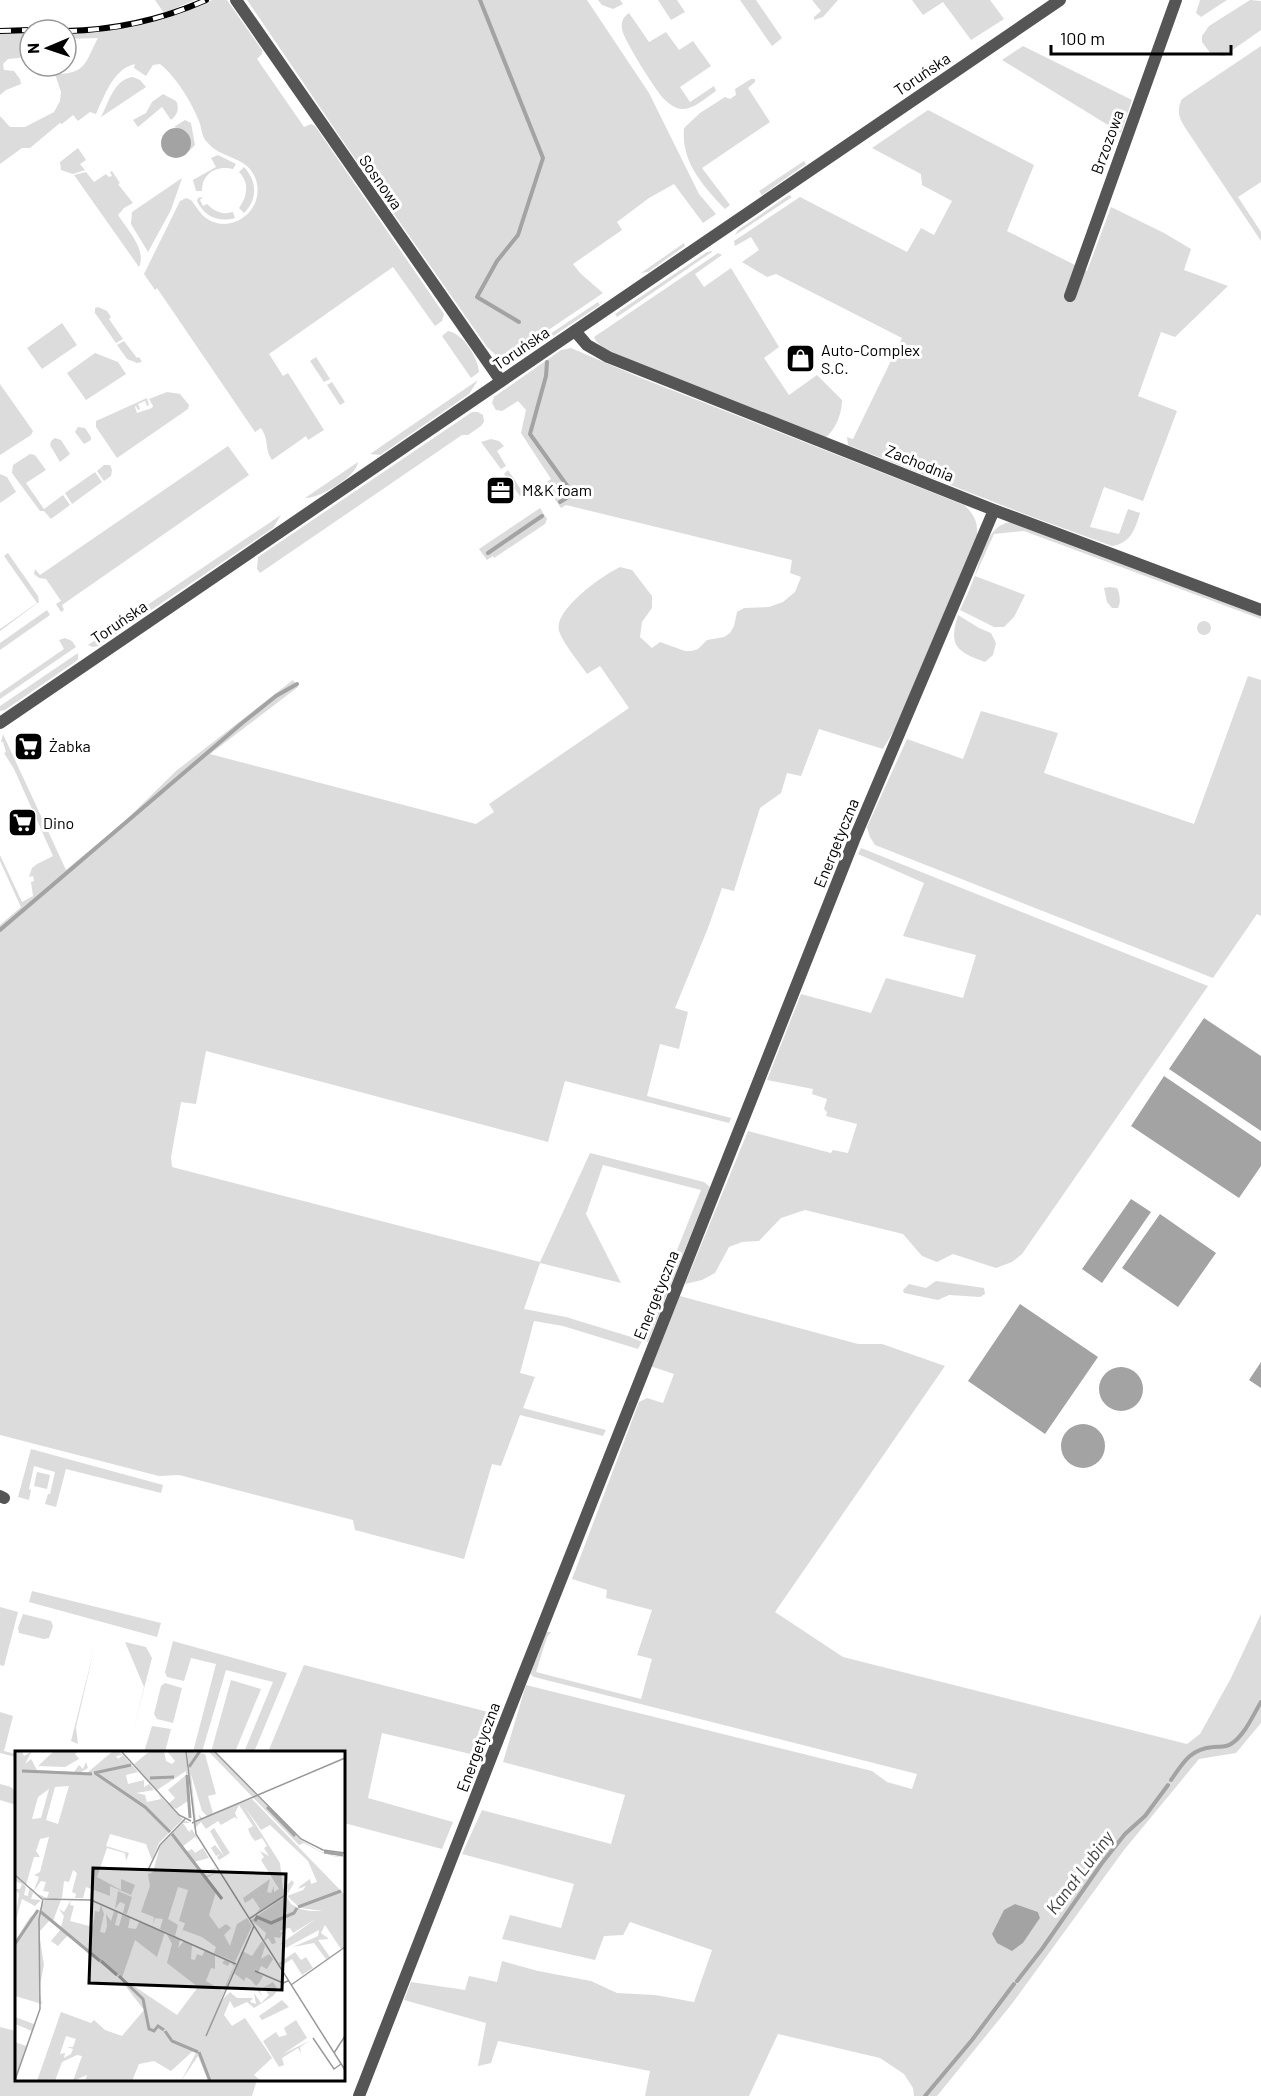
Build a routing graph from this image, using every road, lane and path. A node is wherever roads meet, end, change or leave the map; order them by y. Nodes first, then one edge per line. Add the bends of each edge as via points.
1 (236, 0) edge
2 (1060, 0) edge
3 (1176, 0) edge
4 (1070, 296) dead end
5 (575, 331) junction
6 (501, 381) junction
7 (994, 510) junction
8 (1261, 610) edge
9 (0, 723) edge
10 (359, 2096) edge

1 - 6 street, Sosnowa
2 - 5 street, Toruńska
3 - 4 street, Brzozowa
5 - 6 street, Toruńska
5 - 7 street, Zachodnia via 587,345 608,357
6 - 9 street, Toruńska
7 - 8 street, Zachodnia
7 - 10 street, Energetyczna via 854,840

